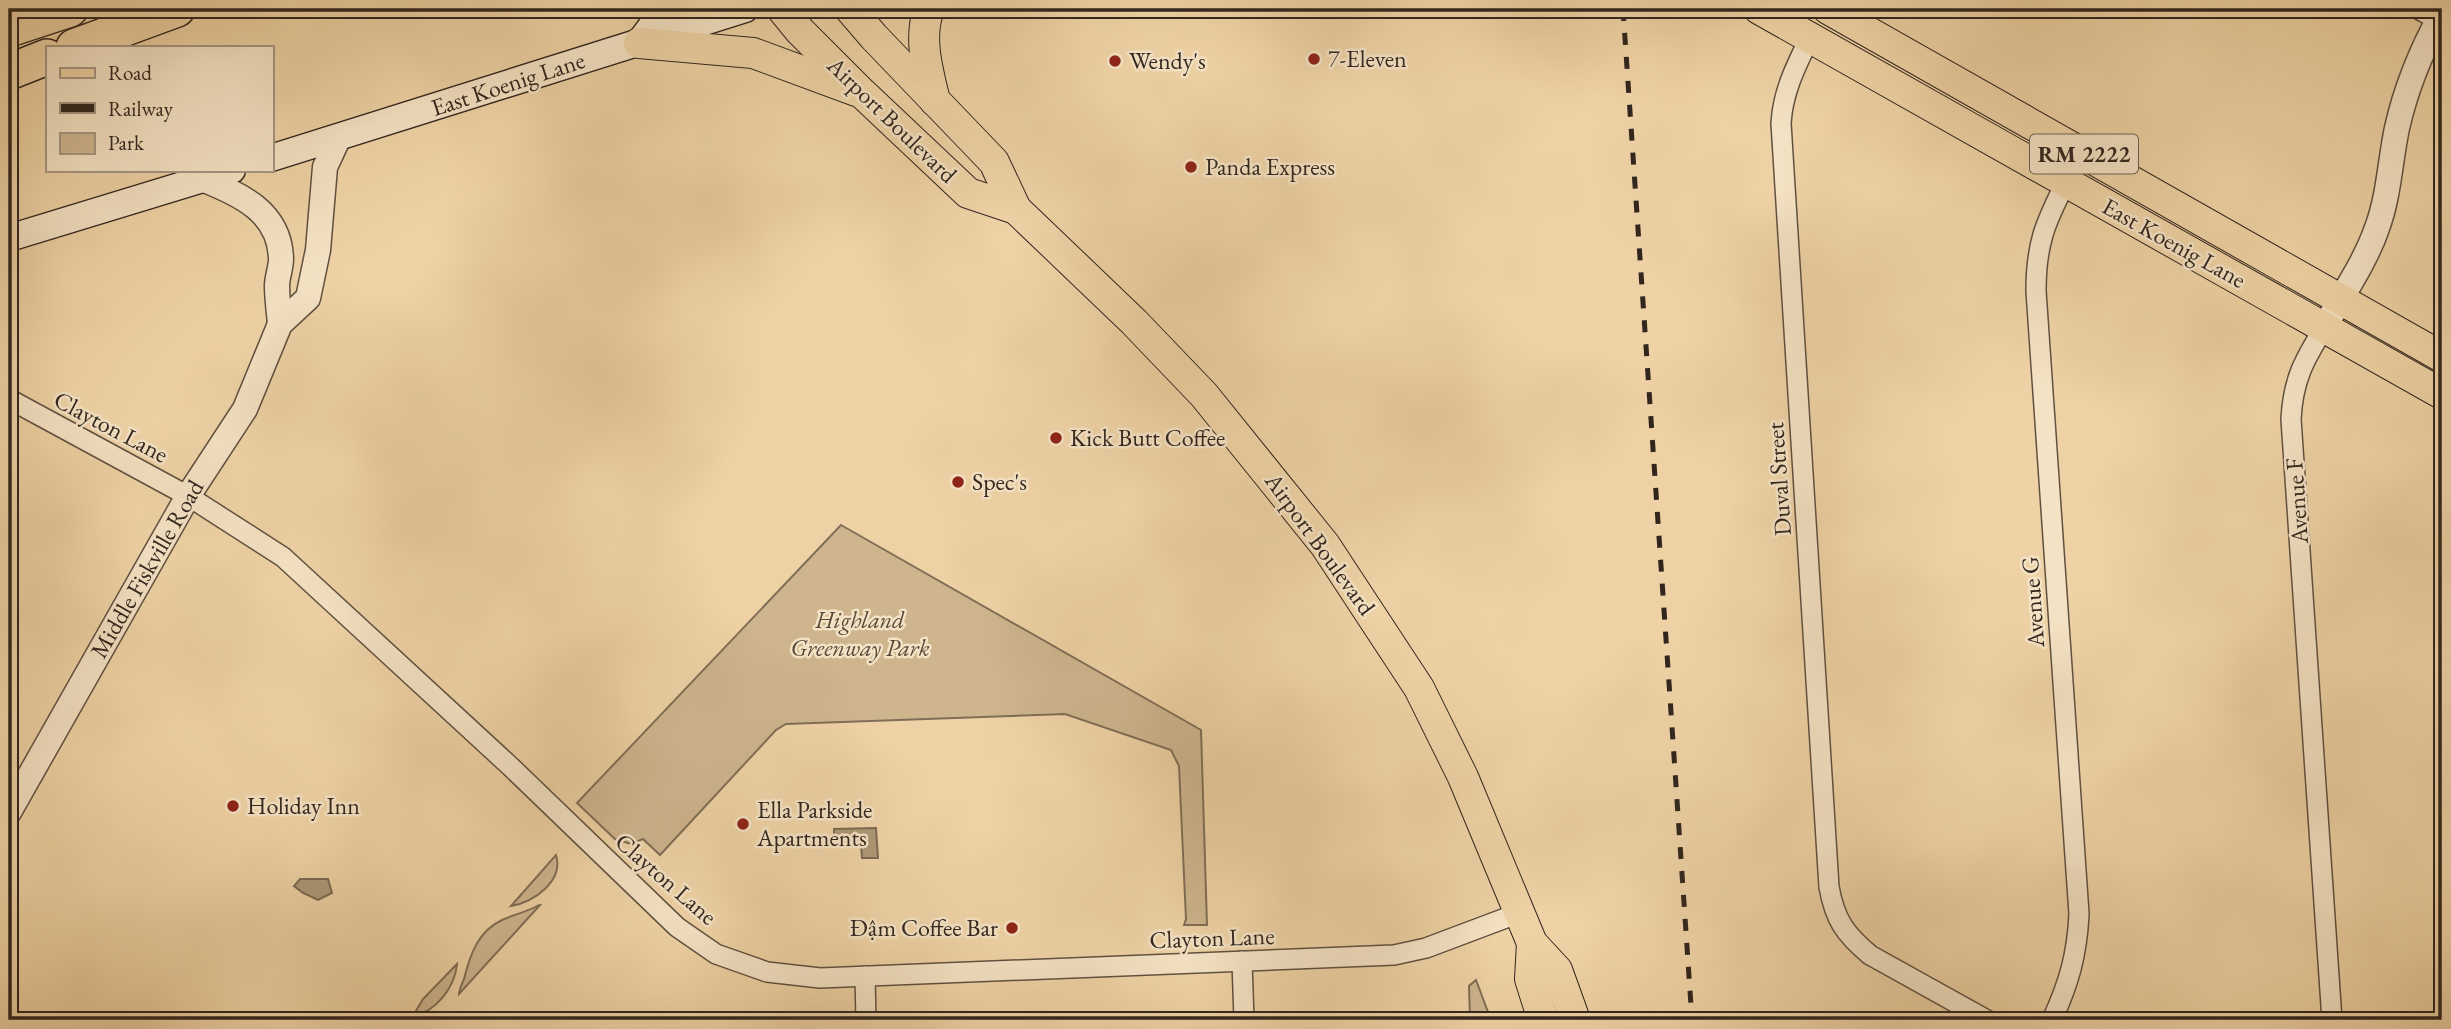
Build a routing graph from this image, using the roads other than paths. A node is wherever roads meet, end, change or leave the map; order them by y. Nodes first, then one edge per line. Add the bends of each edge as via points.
1 (70, 9) edge
2 (177, 9) edge
3 (664, 9) edge
4 (745, 9) edge
5 (782, 9) edge
6 (850, 9) edge
7 (929, 9) edge
8 (1759, 9) edge
9 (1828, 9) edge
10 (2435, 16) edge
11 (9, 29) edge
12 (1810, 37) junction
13 (639, 43) junction
14 (77, 46) edge
15 (46, 57) edge
16 (9, 72) edge
17 (862, 93) junction
18 (935, 101) junction
19 (338, 137) junction
20 (273, 157) edge
21 (225, 172) edge
22 (202, 179) junction
23 (2066, 182) junction
24 (1016, 209) junction
25 (9, 238) edge
26 (2340, 299) junction
27 (280, 324) junction
28 (2324, 328) junction
29 (2442, 357) edge
30 (2442, 394) edge
31 (9, 399) edge
32 (188, 496) junction
33 (9, 812) edge
34 (1519, 913) junction
35 (1532, 943) junction
36 (1242, 961) junction
37 (865, 976) junction
38 (866, 1020) edge
39 (1244, 1020) edge
40 (1543, 1020) edge
41 (1575, 1020) edge
42 (1987, 1020) edge
43 (2052, 1020) edge
44 (2332, 1020) edge

1 - 11 highway
2 - 14 highway
3 - 13 main road
4 - 13 main road, East Koenig Lane
5 - 17 main road, Airport Boulevard
6 - 18 main road, Airport Boulevard
7 - 18 main road via 925,56
8 - 12 main road, East Koenig Lane / RM 2222
9 - 26 main road, East Koenig Lane / RM 2222
10 - 26 street, Avenue F via 2410,83 2377,228
12 - 23 main road, East Koenig Lane / RM 2222
12 - 42 street, Duval Street via 1789,80 1781,122 1829,887 1838,922 1853,941
13 - 17 main road via 753,53
13 - 19 main road, East Koenig Lane
15 - 16 highway
17 - 24 main road, Airport Boulevard via 968,193
18 - 24 main road, Airport Boulevard via 994,162
19 - 20 main road, East Koenig Lane
19 - 27 street, Middle Fiskville Road via 325,167 318,250 308,298
21 - 22 main road
22 - 25 main road
22 - 27 street, Middle Fiskville Road via 258,207 273,226 280,244
23 - 28 main road, East Koenig Lane / RM 2222
23 - 43 street, Avenue G via 2043,228 2036,260 2079,914 2071,974
24 - 34 main road, Airport Boulevard via 1204,396 1325,545 1419,688 1463,777
26 - 28 street, Avenue F
26 - 29 main road, East Koenig Lane / RM 2222
27 - 32 street, Middle Fiskville Road via 245,409
28 - 30 main road, East Koenig Lane / RM 2222
28 - 44 street, Avenue F via 2296,379 2291,419
31 - 32 street, Clayton Lane
32 - 33 street, Middle Fiskville Road
32 - 37 street, Clayton Lane via 283,557 677,927 716,954 768,972 820,978
34 - 35 main road, Airport Boulevard
34 - 36 street, Clayton Lane via 1394,955
35 - 40 main road, Airport Boulevard via 1530,979
35 - 41 main road, Airport Boulevard via 1557,970
36 - 37 street, Clayton Lane
36 - 39 street
37 - 38 street

